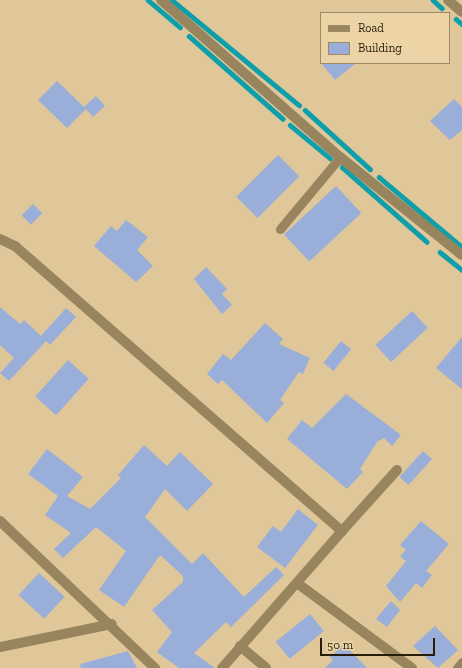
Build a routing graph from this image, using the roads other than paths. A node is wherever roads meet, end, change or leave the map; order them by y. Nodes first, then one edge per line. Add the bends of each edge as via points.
1 (161, 0) edge
2 (448, 0) edge
3 (462, 12) edge
4 (340, 157) junction
5 (280, 229) dead end
6 (0, 239) edge
7 (462, 255) edge
8 (397, 470) dead end
9 (0, 521) edge
10 (342, 531) junction
11 (297, 583) junction
12 (112, 624) junction
13 (240, 646) junction
14 (0, 647) edge
15 (462, 662) edge
16 (155, 668) edge
17 (222, 668) edge
18 (266, 668) edge
19 (412, 668) edge
20 (457, 668) edge

1 - 4 street
2 - 3 street
4 - 5 lane
4 - 7 street
6 - 10 street via 15,246
8 - 10 street
9 - 12 street
10 - 11 street
11 - 13 street
11 - 19 street
12 - 14 street
12 - 16 street
13 - 17 street
13 - 18 street
15 - 20 lane

